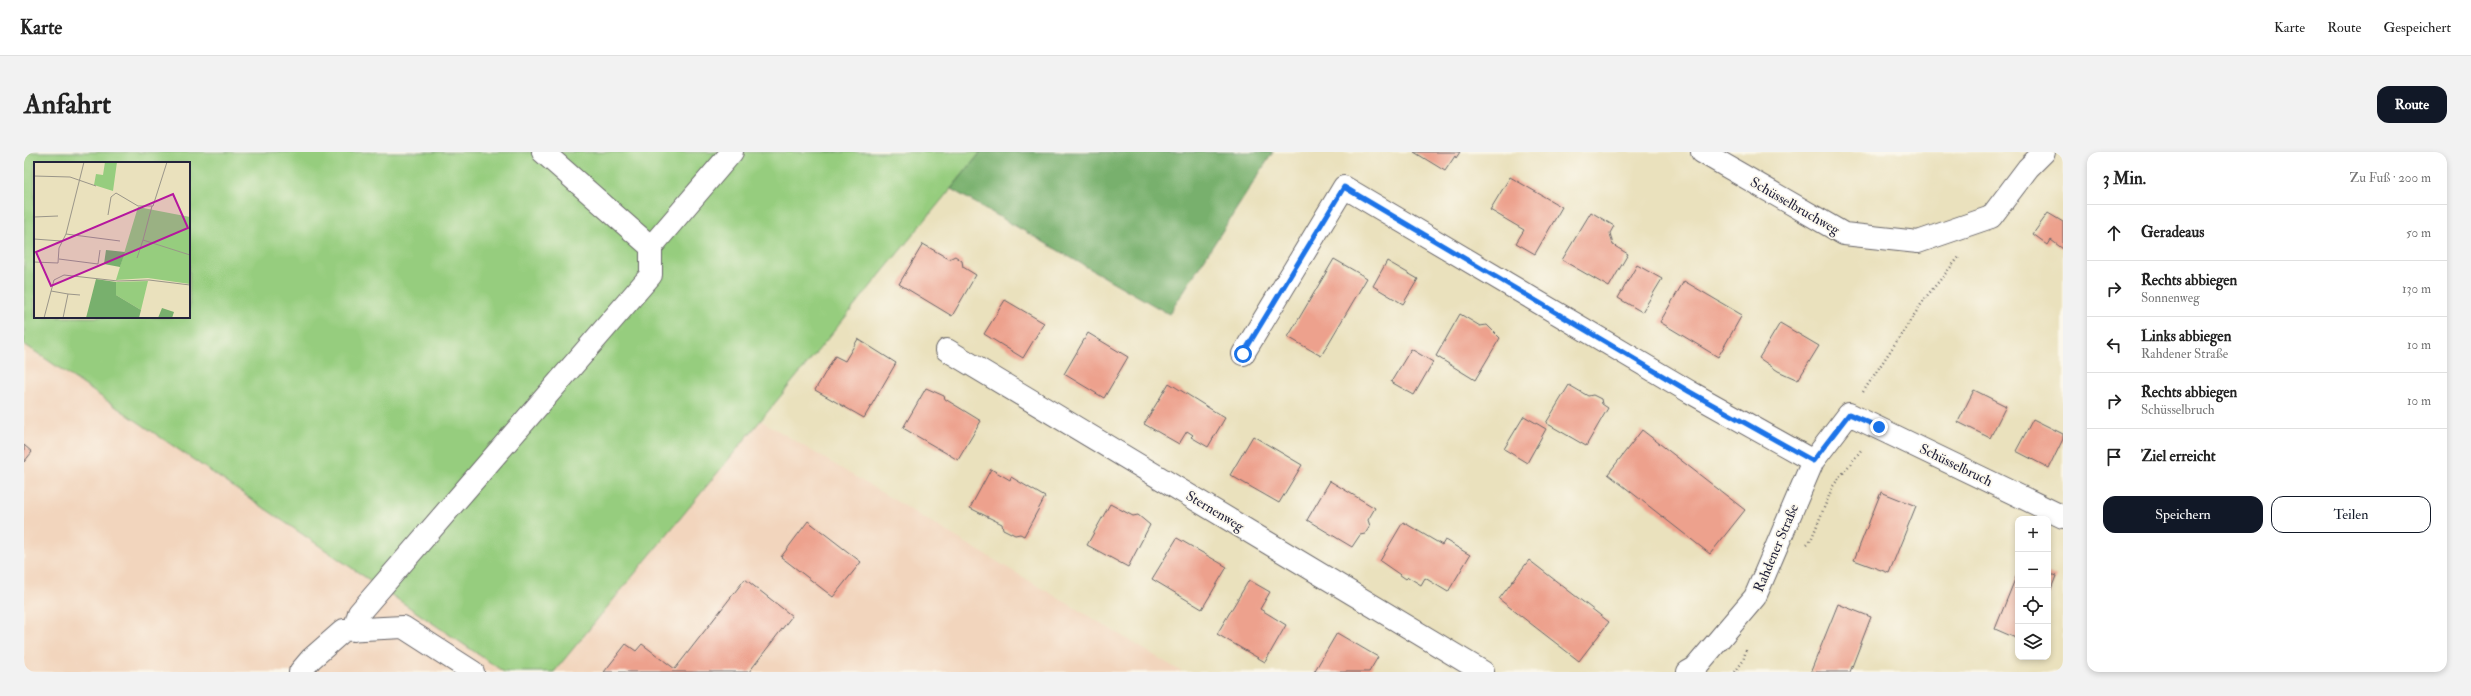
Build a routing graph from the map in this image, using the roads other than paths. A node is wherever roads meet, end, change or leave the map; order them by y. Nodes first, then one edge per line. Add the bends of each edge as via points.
1 (543, 152) edge
2 (732, 152) edge
3 (1702, 152) edge
4 (2044, 152) edge
5 (651, 247) junction
6 (947, 350) dead end
7 (1243, 354) dead end
8 (1849, 414) joint
9 (1813, 461) junction
10 (2063, 517) edge
11 (354, 630) junction
12 (1694, 671) edge
13 (300, 672) edge
14 (473, 672) edge
15 (1483, 672) edge

1 - 5 street
2 - 5 street
3 - 4 street, Schüsselbruchweg via 1844,234 1918,242 1991,217 2028,168
5 - 11 street via 651,274 359,613
6 - 15 street, Sternenweg
7 - 9 street via 1344,187 1690,392
8 - 9 street, Rahdener Straße
8 - 10 street, Schüsselbruch
9 - 12 street, Rahdener Straße via 1755,597
11 - 13 street via 344,630
11 - 14 street via 403,627

